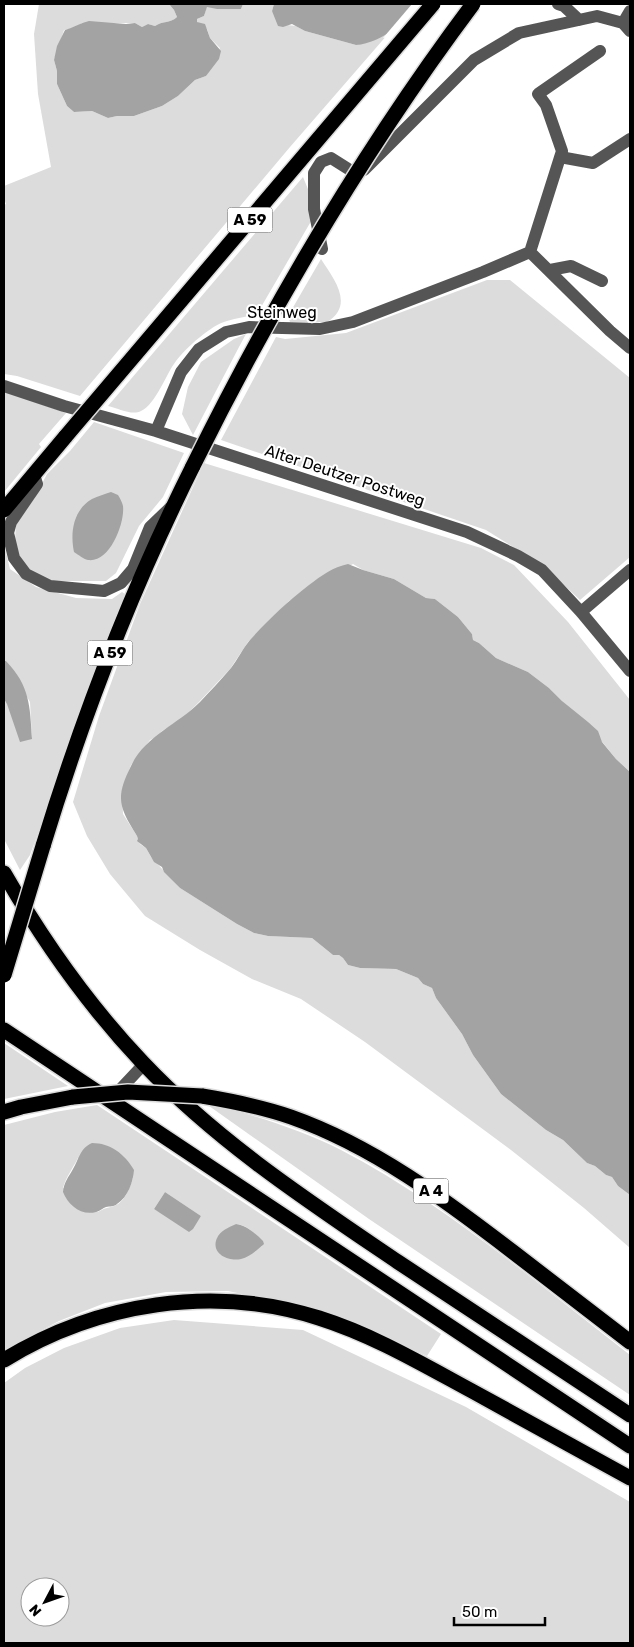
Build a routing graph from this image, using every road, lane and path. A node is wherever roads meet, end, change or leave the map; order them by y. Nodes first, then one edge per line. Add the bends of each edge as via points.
1 (433, 4) edge
2 (473, 4) edge
3 (558, 4) edge
4 (630, 11) edge
5 (579, 20) junction
6 (626, 27) edge
7 (600, 51) dead end
8 (630, 139) edge
9 (560, 157) junction
10 (322, 249) dead end
11 (530, 252) junction
12 (550, 270) junction
13 (602, 281) dead end
14 (630, 348) edge
15 (4, 386) edge
16 (156, 430) junction
17 (34, 475) junction
18 (175, 503) junction
19 (4, 510) edge
20 (630, 570) edge
21 (582, 612) junction
22 (630, 671) edge
23 (4, 873) edge
24 (4, 975) edge
25 (4, 1030) edge
26 (144, 1064) junction
27 (109, 1101) junction
28 (4, 1112) edge
29 (630, 1342) edge
30 (4, 1360) edge
31 (630, 1415) edge
32 (630, 1446) edge
33 (630, 1478) edge

1 - 17 highway, A 59, bridge
2 - 18 highway, A 59, bridge via 405,99 310,248 247,360
3 - 5 street
4 - 6 street
5 - 6 street via 597,16
5 - 10 street via 519,33 474,60 364,170 350,170 331,158 321,162 314,173 314,209
7 - 9 street via 538,94 550,114 562,151
8 - 9 street via 593,163
9 - 11 street
11 - 12 street
11 - 16 street, Steinweg via 354,322 320,330 249,327 226,332 199,349 181,372
12 - 13 street via 572,266
12 - 14 street
15 - 16 street, Alter Deutzer Postweg via 64,406
16 - 21 street, Alter Deutzer Postweg via 467,532 542,570
17 - 18 street via 37,484 11,522 8,532 14,558 26,574 50,586 104,591 121,583 133,569 150,527
17 - 19 highway, A 59
18 - 24 highway, A 59, bridge via 90,703 63,778
20 - 21 street
21 - 22 street, Alter Deutzer Postweg
23 - 26 highway via 26,912 81,991
25 - 27 highway
26 - 27 street
26 - 31 highway via 237,1150 280,1182
27 - 32 highway
28 - 29 highway, A 4, bridge via 73,1096 128,1092 202,1096 290,1117 361,1148 419,1183
30 - 33 highway via 59,1331 131,1309 206,1301 281,1308 317,1317 387,1346

